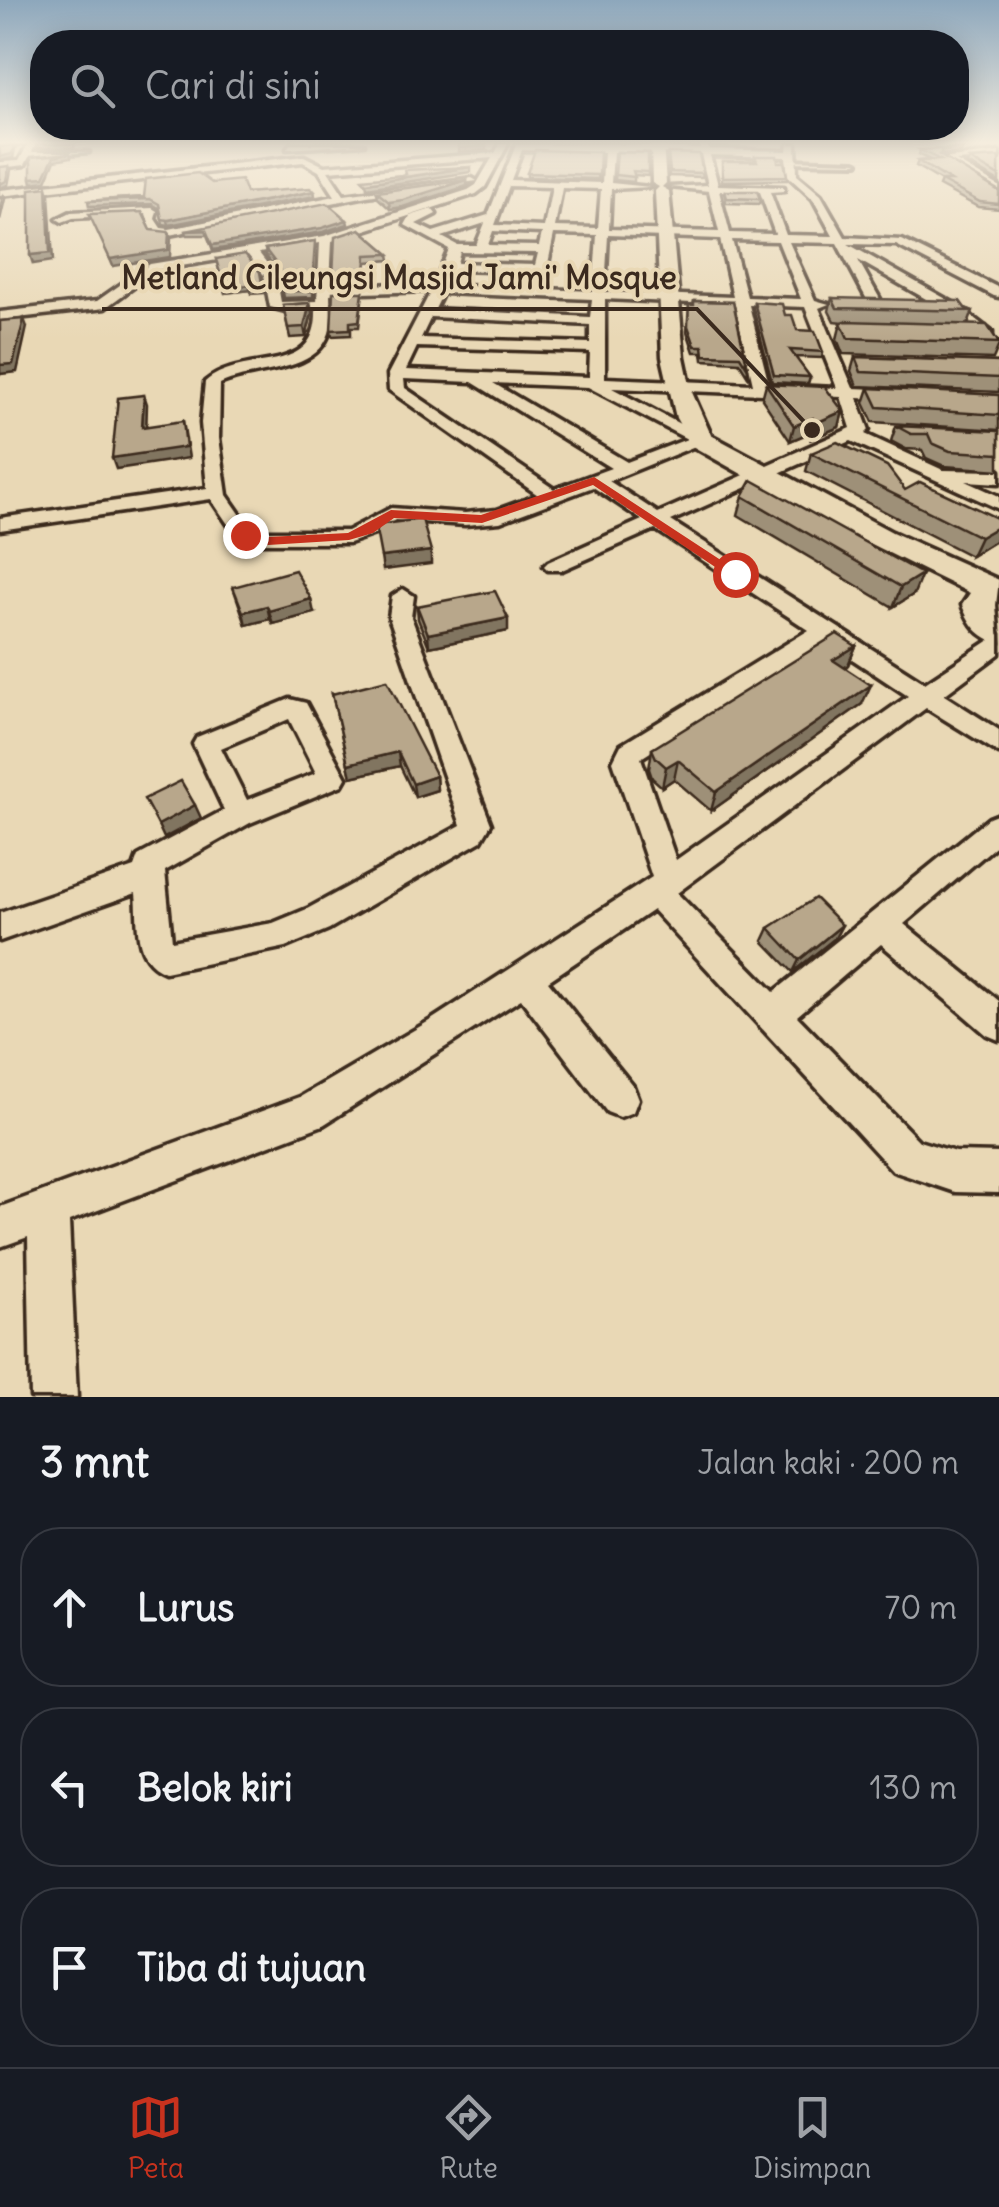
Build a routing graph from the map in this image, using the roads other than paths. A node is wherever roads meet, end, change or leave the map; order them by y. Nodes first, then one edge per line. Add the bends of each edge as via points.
1 (284, 209) edge
2 (419, 209) edge
3 (451, 209) edge
4 (496, 209) edge
5 (553, 209) edge
6 (605, 209) edge
7 (663, 209) edge
8 (719, 209) edge
9 (771, 209) edge
10 (822, 209) edge
11 (62, 219) dead end
12 (492, 222) junction
13 (549, 230) junction
14 (604, 232) junction
15 (666, 236) junction
16 (430, 237) junction
17 (727, 238) junction
18 (326, 239) junction
19 (781, 239) junction
20 (846, 245) junction
21 (455, 248) junction
22 (481, 248) junction
23 (546, 250) junction
24 (252, 252) junction
25 (450, 266) junction
26 (540, 269) junction
27 (439, 288) junction
28 (536, 292) junction
29 (999, 293) edge
30 (600, 294) junction
31 (323, 297) junction
32 (668, 297) junction
33 (743, 300) junction
34 (809, 303) junction
35 (843, 304) edge
36 (860, 305) edge
37 (877, 306) junction
38 (896, 306) edge
39 (914, 307) edge
40 (952, 308) junction
41 (425, 314) junction
42 (0, 316) edge
43 (596, 321) junction
44 (822, 329) junction
45 (840, 330) edge
46 (950, 334) edge
47 (993, 334) edge
48 (410, 342) junction
49 (597, 348) junction
50 (836, 362) junction
51 (854, 363) edge
52 (396, 374) junction
53 (477, 379) junction
54 (593, 382) junction
55 (678, 386) junction
56 (762, 388) junction
57 (845, 392) junction
58 (922, 396) edge
59 (900, 432) edge
60 (858, 433) junction
61 (701, 440) junction
62 (625, 468) junction
63 (934, 472) junction
64 (761, 474) junction
65 (999, 477) edge
66 (594, 480) junction
67 (218, 494) junction
68 (552, 496) junction
69 (999, 503) edge
70 (655, 522) junction
71 (0, 524) edge
72 (556, 566) dead end
73 (996, 590) edge
74 (403, 596) dead end
75 (823, 632) junction
76 (999, 632) edge
77 (999, 642) edge
78 (926, 697) junction
79 (999, 743) edge
80 (240, 815) dead end
81 (992, 844) edge
82 (148, 875) junction
83 (662, 886) junction
84 (882, 925) junction
85 (0, 926) edge
86 (526, 979) junction
87 (771, 1016) junction
88 (999, 1023) edge
89 (620, 1099) dead end
90 (999, 1173) edge
91 (48, 1206) junction
92 (0, 1227) edge
93 (54, 1397) edge

1 - 11 street via 169,232 157,231 152,211
2 - 18 street
3 - 16 street via 410,221
4 - 12 street
5 - 13 street
6 - 14 street
7 - 15 street
8 - 17 street
9 - 19 street
10 - 20 street
12 - 13 street
12 - 16 street
12 - 22 street
13 - 14 street
13 - 23 street
14 - 15 street
14 - 30 street
15 - 17 street
15 - 32 street
16 - 21 street
17 - 19 street
17 - 33 street
18 - 24 street
18 - 31 street
19 - 20 street
19 - 34 street
20 - 29 street via 903,243
20 - 37 street
20 - 40 street
21 - 22 street
21 - 25 street
22 - 23 street
23 - 26 street
24 - 31 street via 270,275 278,306
24 - 42 street via 154,268 112,302
25 - 26 street
25 - 27 street
26 - 28 street
27 - 28 street
27 - 31 street
27 - 41 street
28 - 30 street
30 - 32 street
30 - 43 street
31 - 67 street via 325,335 301,358 240,368 212,382 208,404
32 - 33 street
32 - 55 street
33 - 34 street
33 - 56 street
34 - 35 street
34 - 44 street
36 - 37 street
37 - 38 street
39 - 40 street
40 - 47 street
41 - 43 street
41 - 48 street
43 - 49 street
44 - 45 street
44 - 50 street
46 - 47 street
48 - 49 street
48 - 52 street
49 - 54 street
50 - 51 street
50 - 57 street
52 - 53 street
52 - 68 street via 397,390
53 - 54 street
53 - 62 street
54 - 55 street
54 - 61 street
55 - 56 street
55 - 61 street
56 - 57 street
57 - 58 street
57 - 60 street
59 - 60 street
60 - 63 street
60 - 64 street
61 - 62 street
61 - 64 street
62 - 66 street
63 - 65 street
63 - 69 street
64 - 70 street
64 - 73 street via 928,564
66 - 68 street
66 - 70 street
67 - 68 street via 245,535 268,541 349,536 391,514 482,519
67 - 71 street
70 - 72 street
70 - 75 street
73 - 76 street via 979,605
74 - 82 street via 400,617 477,824 471,833 275,937 164,958 157,952
75 - 78 street
75 - 83 street via 630,752 626,761
77 - 78 street
78 - 79 street
78 - 83 street
80 - 82 street via 152,860
81 - 84 street
82 - 85 street
83 - 86 street
83 - 87 street
84 - 87 street
84 - 88 street
86 - 89 street
86 - 91 street via 310,1112
87 - 90 street via 907,1157 955,1172
91 - 92 street
91 - 93 street

